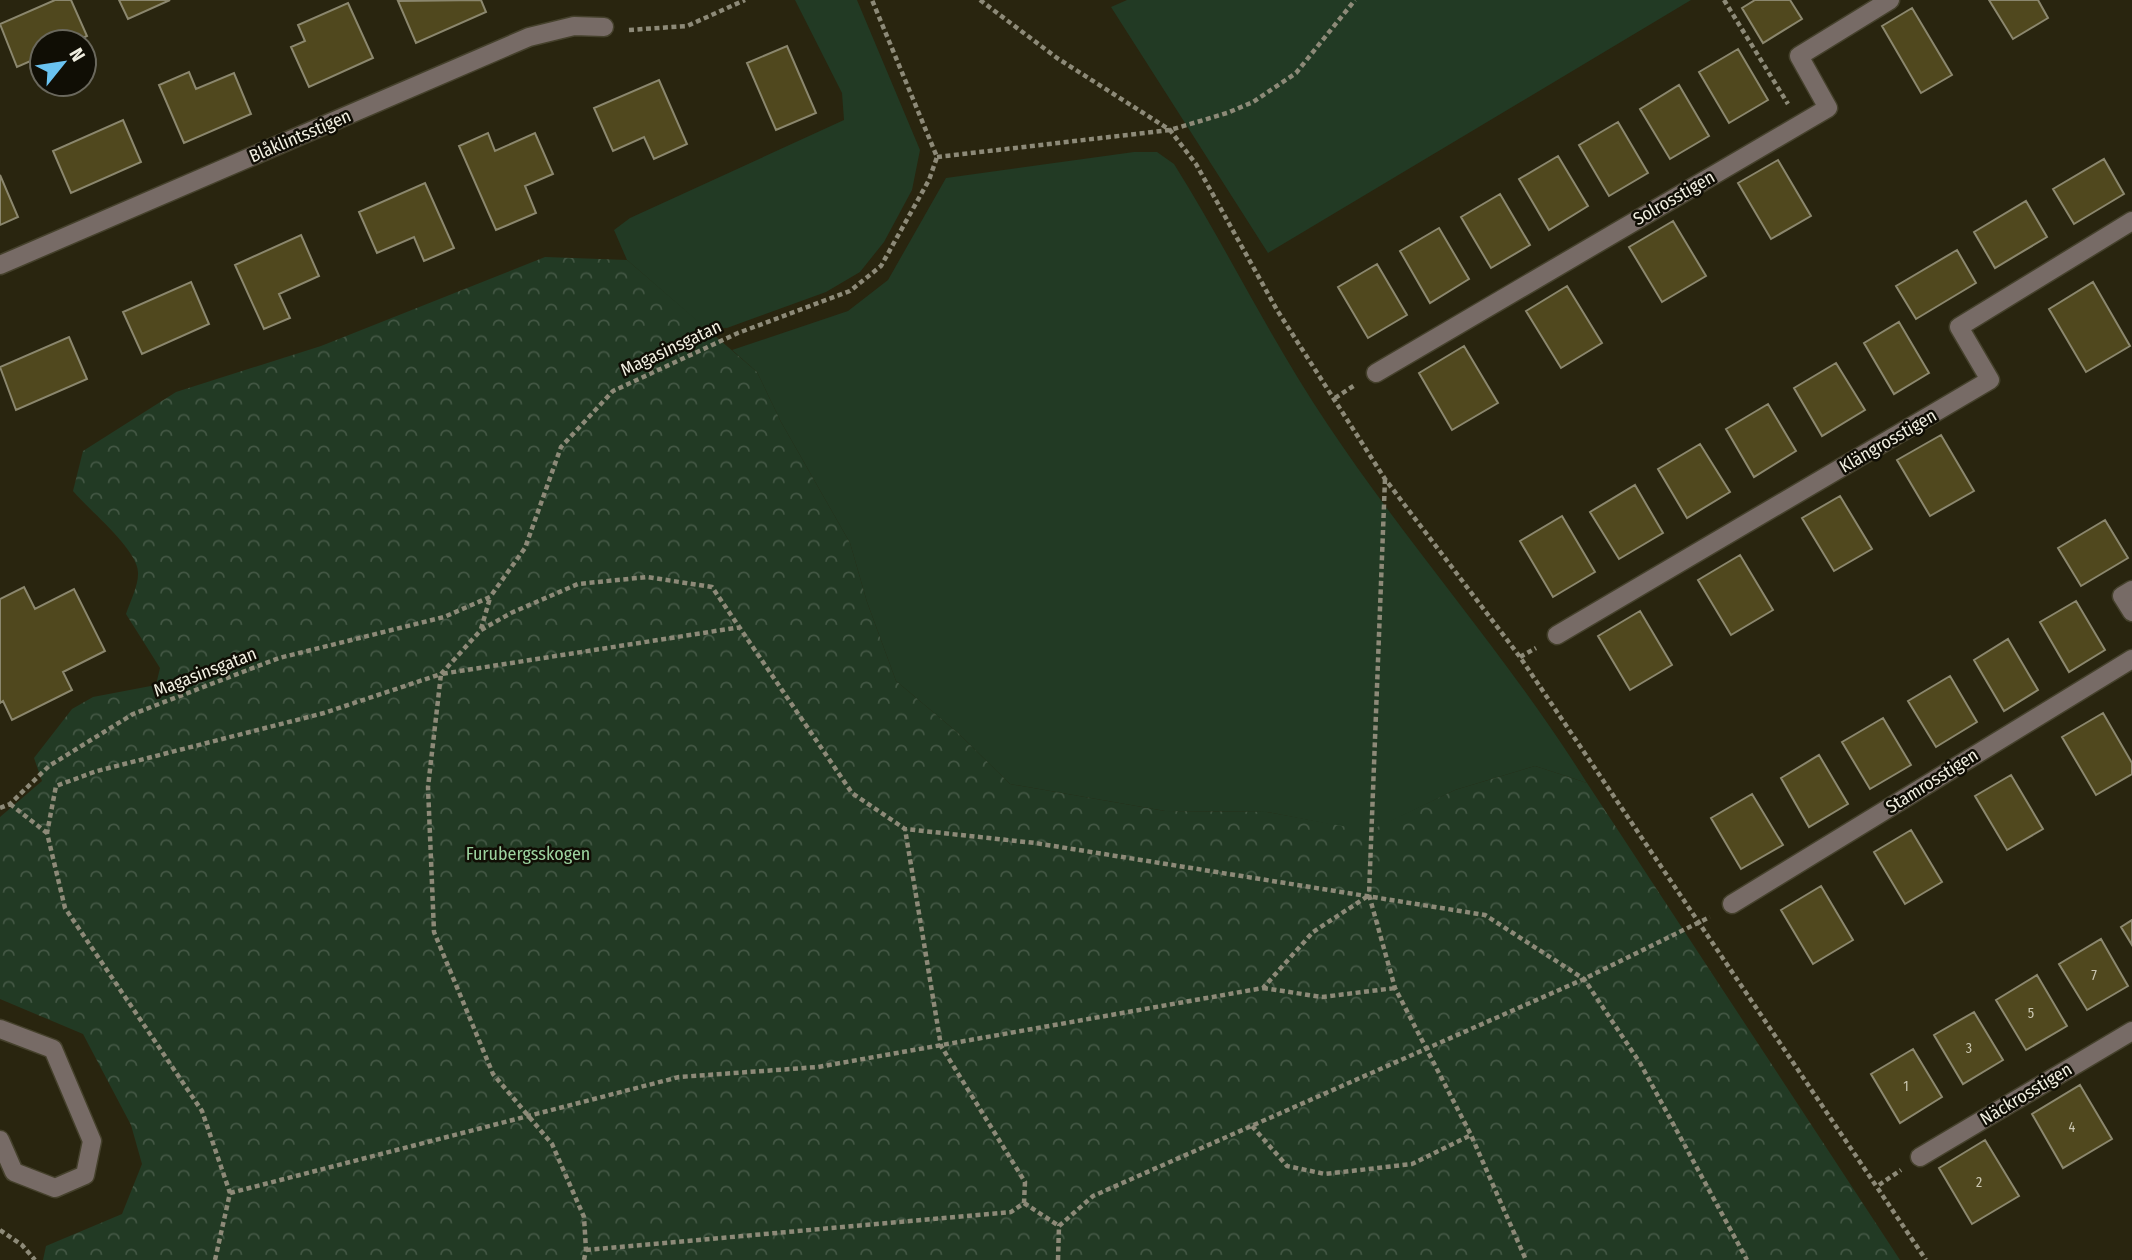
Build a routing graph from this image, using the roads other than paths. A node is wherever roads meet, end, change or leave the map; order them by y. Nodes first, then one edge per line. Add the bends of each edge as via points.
1 (1890, 0) edge
2 (604, 27) road end
3 (2132, 221) edge
4 (0, 265) edge
5 (1376, 373) dead end
6 (2132, 590) edge
7 (2132, 612) edge
8 (1558, 635) dead end
9 (2132, 659) edge
10 (1732, 904) dead end
11 (0, 1030) edge
12 (2132, 1031) edge
13 (0, 1140) edge
14 (1920, 1157) dead end

1 - 5 street, Solrosstigen via 1798,56 1828,108
2 - 4 street, Blåklintsstigen via 574,26 529,37
3 - 8 street, Klängrosstigen via 1959,327 1990,380
6 - 7 street via 2122,596
9 - 10 street, Stamrosstigen
11 - 13 street via 53,1049 92,1140 85,1175 55,1188 15,1172
12 - 14 street, Näckrosstigen

